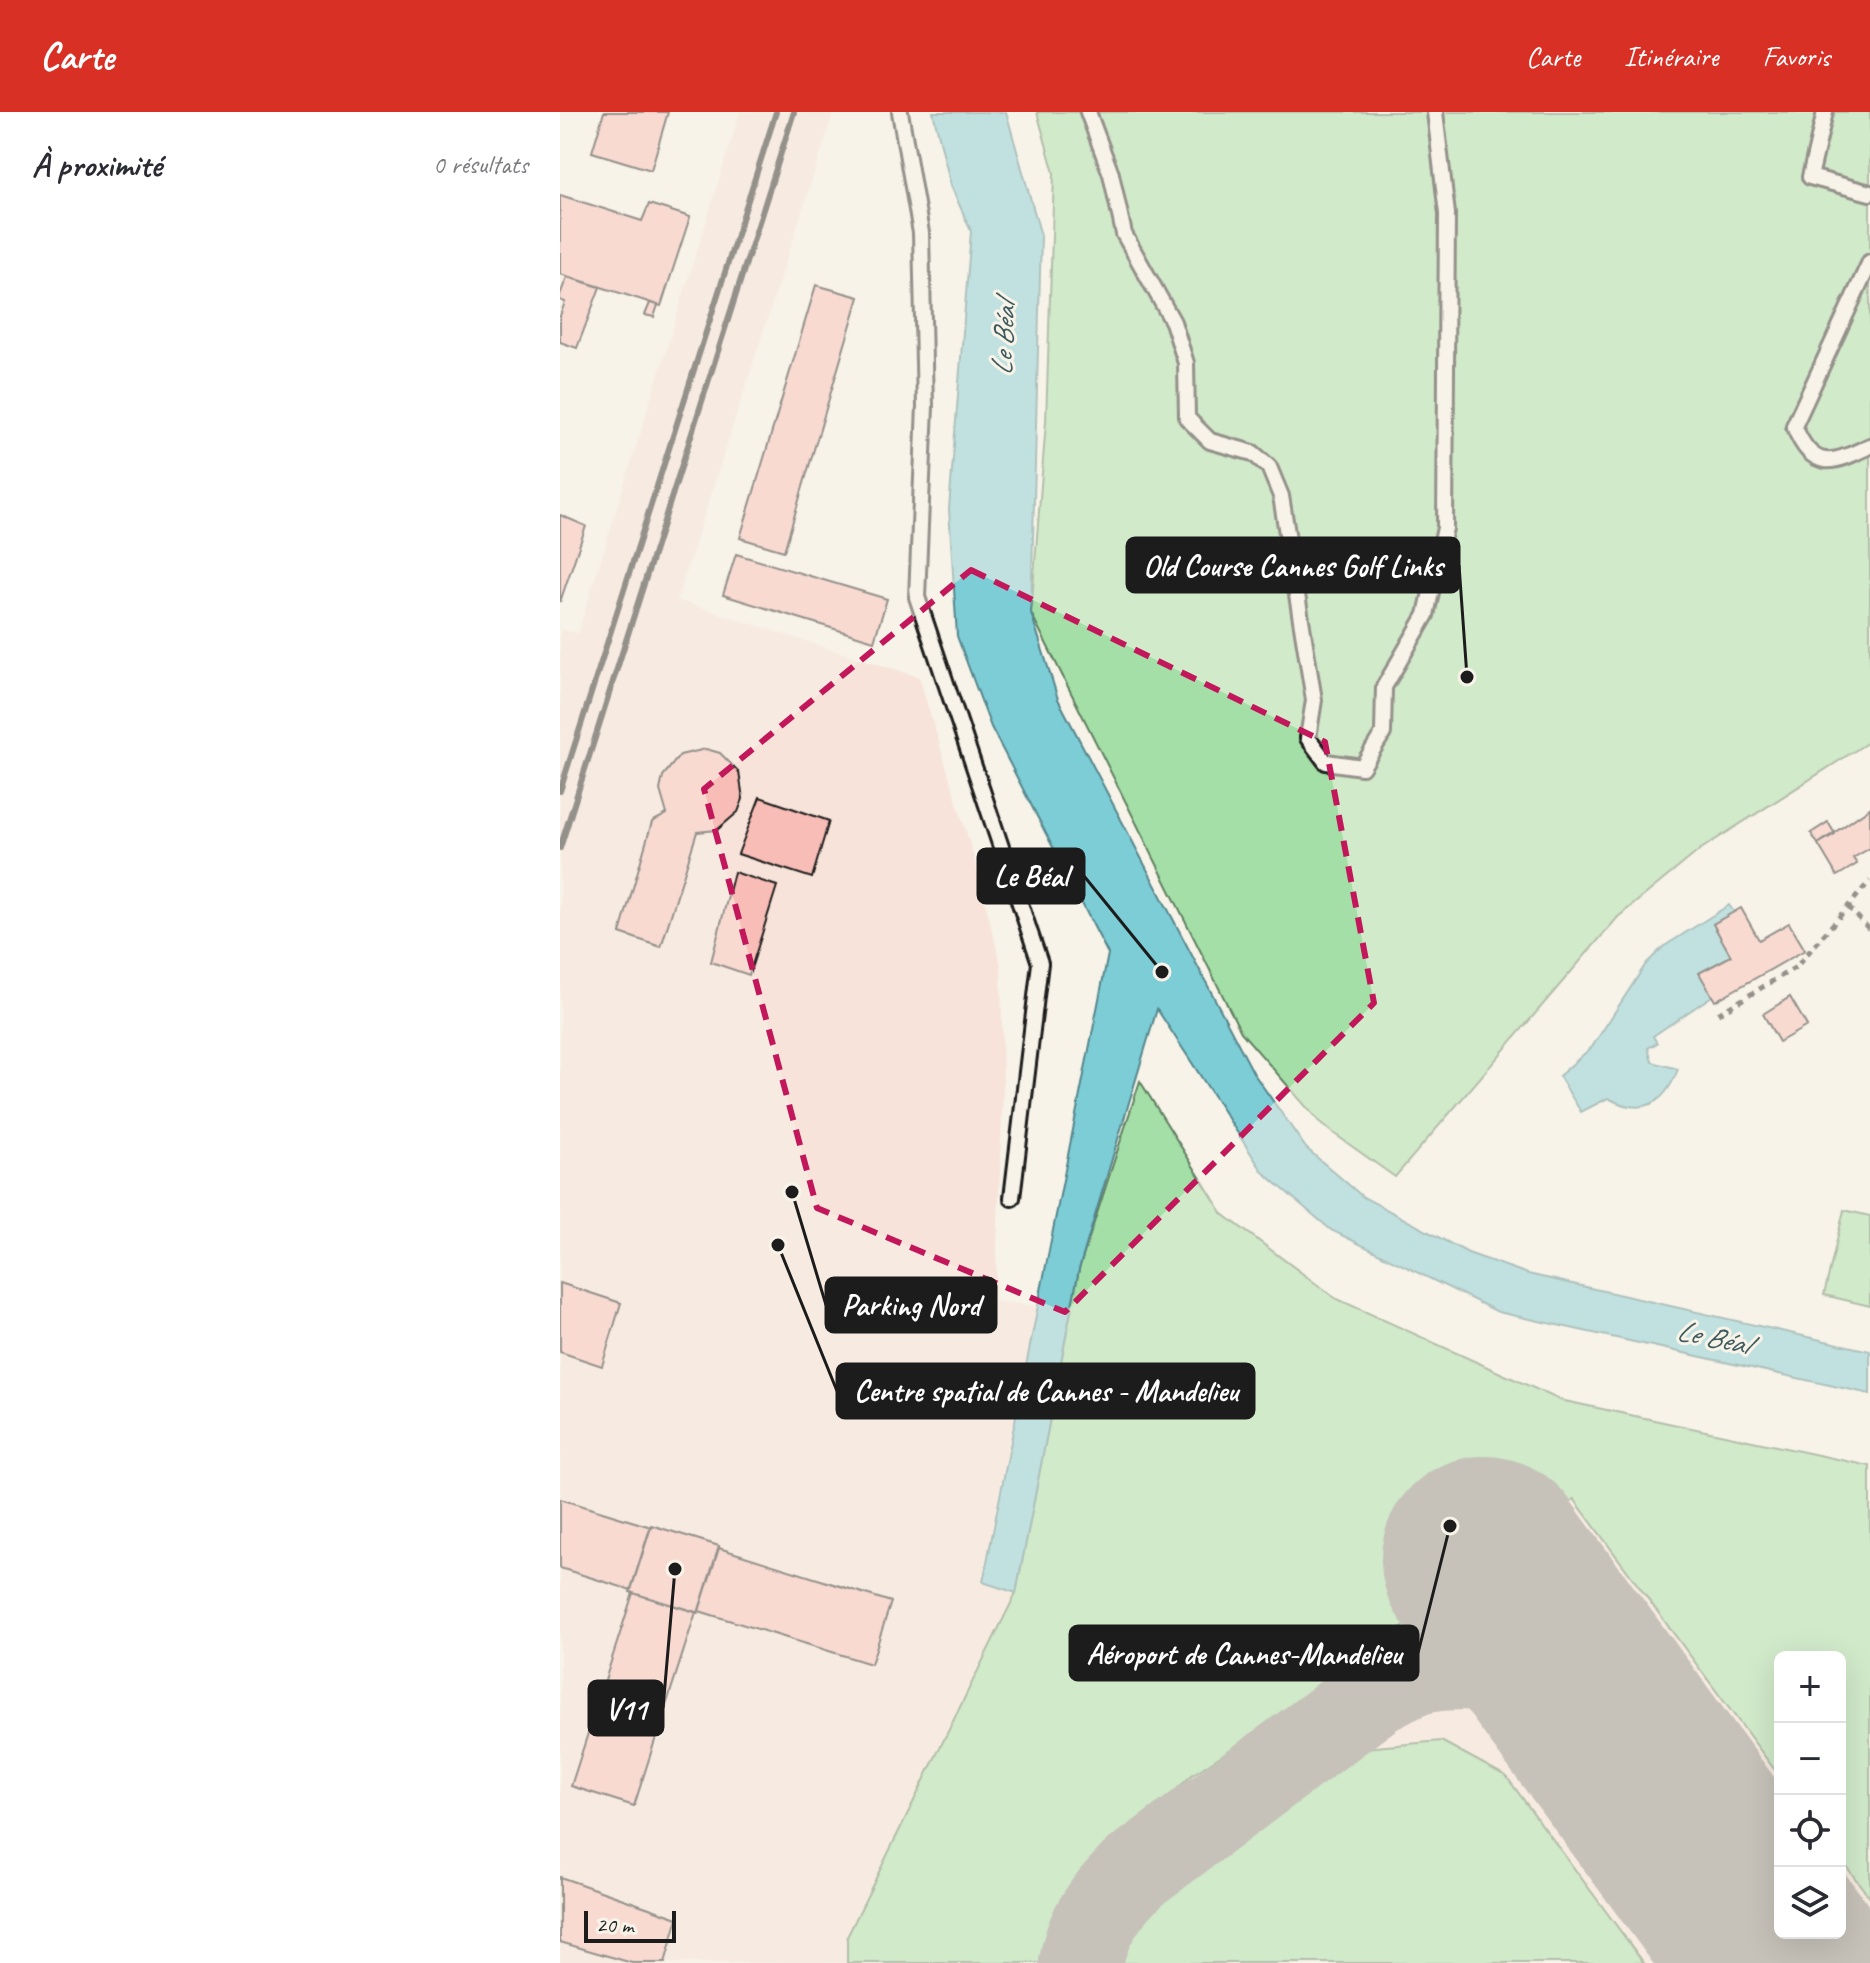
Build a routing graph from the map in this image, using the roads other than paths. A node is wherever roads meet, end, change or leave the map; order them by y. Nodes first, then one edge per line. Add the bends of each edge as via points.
1 (900, 112) edge
2 (1088, 112) edge
3 (1435, 112) edge
4 (1825, 112) edge
5 (1870, 193) edge
6 (1870, 262) edge
7 (1870, 446) edge
8 (1012, 1198) dead end

1 - 8 lane via 921,233 925,406 917,597 1040,963
2 - 3 lane via 1111,174 1124,234 1173,322 1186,363 1187,418 1210,441 1253,453 1269,467 1281,496 1314,700 1308,738 1326,762 1362,767 1383,733 1384,687 1426,615 1445,528 1447,214
4 - 5 lane via 1810,177
6 - 7 lane via 1794,426 1817,459 1837,462

